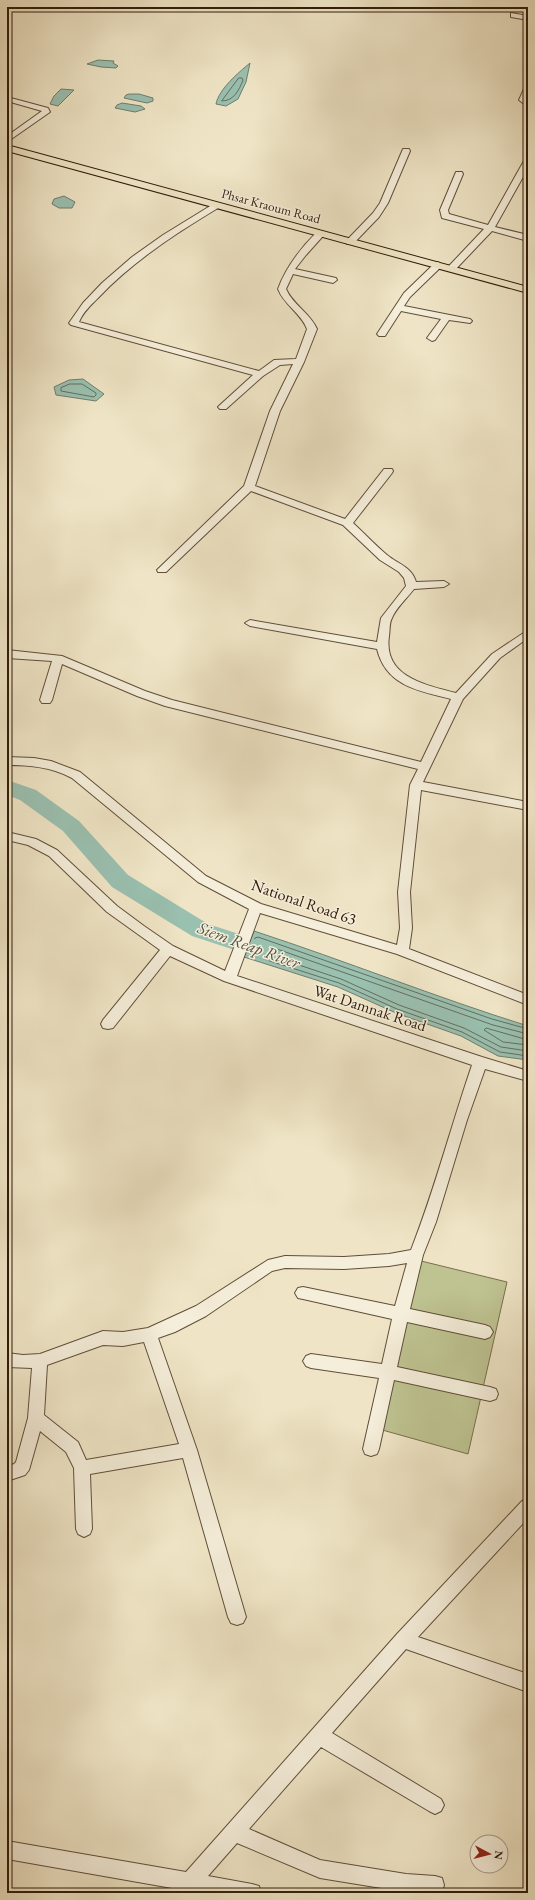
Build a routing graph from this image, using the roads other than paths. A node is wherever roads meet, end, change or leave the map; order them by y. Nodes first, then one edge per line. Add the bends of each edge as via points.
1 (514, 16) dead end
2 (528, 18) edge
3 (528, 89) edge
4 (7, 99) edge
5 (528, 105) edge
6 (7, 140) edge
7 (7, 148) edge
8 (406, 150) dead end
9 (528, 161) edge
10 (459, 174) dead end
11 (215, 206) junction
12 (490, 228) junction
13 (320, 234) junction
14 (528, 238) edge
15 (350, 242) junction
16 (438, 266) junction
17 (451, 269) junction
18 (290, 271) junction
19 (333, 280) dead end
20 (528, 290) edge
21 (400, 308) junction
22 (447, 317) junction
23 (467, 321) dead end
24 (382, 334) dead end
25 (432, 338) dead end
26 (299, 362) junction
27 (260, 374) junction
28 (223, 407) dead end
29 (388, 471) dead end
30 (249, 487) junction
31 (347, 523) junction
32 (162, 570) dead end
33 (444, 584) dead end
34 (411, 586) junction
35 (250, 623) dead end
36 (528, 633) edge
37 (382, 646) junction
38 (7, 654) edge
39 (58, 658) junction
40 (458, 697) junction
41 (46, 700) dead end
42 (7, 761) edge
43 (425, 767) junction
44 (416, 785) junction
45 (528, 806) edge
46 (7, 836) edge
47 (255, 913) junction
48 (168, 949) junction
49 (402, 951) junction
50 (231, 974) junction
51 (528, 1000) edge
52 (108, 1024) dead end
53 (480, 1062) junction
54 (528, 1076) edge
55 (416, 1255) junction
56 (304, 1293) dead end
57 (400, 1314) junction
58 (485, 1332) dead end
59 (149, 1335) junction
60 (7, 1360) edge
61 (311, 1360) dead end
62 (40, 1361) junction
63 (388, 1372) junction
64 (490, 1394) dead end
65 (36, 1418) junction
66 (371, 1449) dead end
67 (189, 1450) junction
68 (82, 1468) junction
69 (7, 1474) edge
70 (528, 1506) edge
71 (84, 1529) dead end
72 (237, 1617) dead end
73 (403, 1640) junction
74 (528, 1683) edge
75 (318, 1735) junction
76 (435, 1805) dead end
77 (234, 1832) junction
78 (7, 1850) edge
79 (435, 1885) dead end
80 (184, 1887) edge
81 (252, 1893) edge

1 - 2 street
3 - 5 street via 523,100
4 - 6 street via 46,112
7 - 11 main road, Phsar Kraoum Road
8 - 15 street via 390,192 380,209
9 - 12 street
10 - 12 street via 443,213 445,216
11 - 13 main road, Phsar Kraoum Road
11 - 27 street via 159,241 124,267 87,304 74,323
12 - 14 street
12 - 17 street
13 - 15 main road, Phsar Kraoum Road
13 - 18 street via 302,253
15 - 16 main road, Phsar Kraoum Road
16 - 17 main road, Phsar Kraoum Road
16 - 21 street via 407,295
17 - 20 main road, Phsar Kraoum Road
18 - 19 street
18 - 26 street via 282,291 312,329
21 - 22 street
21 - 24 street
22 - 23 street
22 - 25 street
26 - 27 street via 281,361
26 - 30 street via 275,411
27 - 28 street
29 - 31 street
30 - 31 street
30 - 32 street
31 - 34 street via 384,558 403,570
33 - 34 street
34 - 37 street via 386,618
35 - 37 street
36 - 40 street via 496,656
37 - 40 street via 386,661 396,675 423,687
38 - 39 street
39 - 41 street
39 - 43 street via 138,693 169,703
40 - 43 street
42 - 47 street, National Road 63 via 40,762 61,766 76,775 202,879
43 - 44 street
44 - 45 street
44 - 49 street via 404,892 406,928
46 - 48 street, Wat Damnak Road via 32,842 53,853 112,909
47 - 49 street, National Road 63
47 - 50 street
48 - 50 street, Wat Damnak Road
48 - 52 street
49 - 51 street, National Road 63
50 - 53 street, Wat Damnak Road
53 - 54 street, Wat Damnak Road
53 - 55 street
55 - 57 street
55 - 59 street via 389,1260 344,1263 284,1262 268,1266 201,1311
56 - 57 street
57 - 58 street
57 - 63 street
59 - 62 street via 123,1339 103,1338
59 - 67 street
60 - 62 street
61 - 63 street
62 - 65 street
63 - 64 street
63 - 66 street
65 - 68 street via 72,1447
65 - 69 street via 23,1465 19,1470
67 - 68 street
67 - 72 street
68 - 71 street
70 - 73 street
73 - 74 street
73 - 75 street
75 - 76 street
75 - 77 street
77 - 79 street via 320,1869 406,1883
77 - 80 street
78 - 80 street
80 - 81 street

